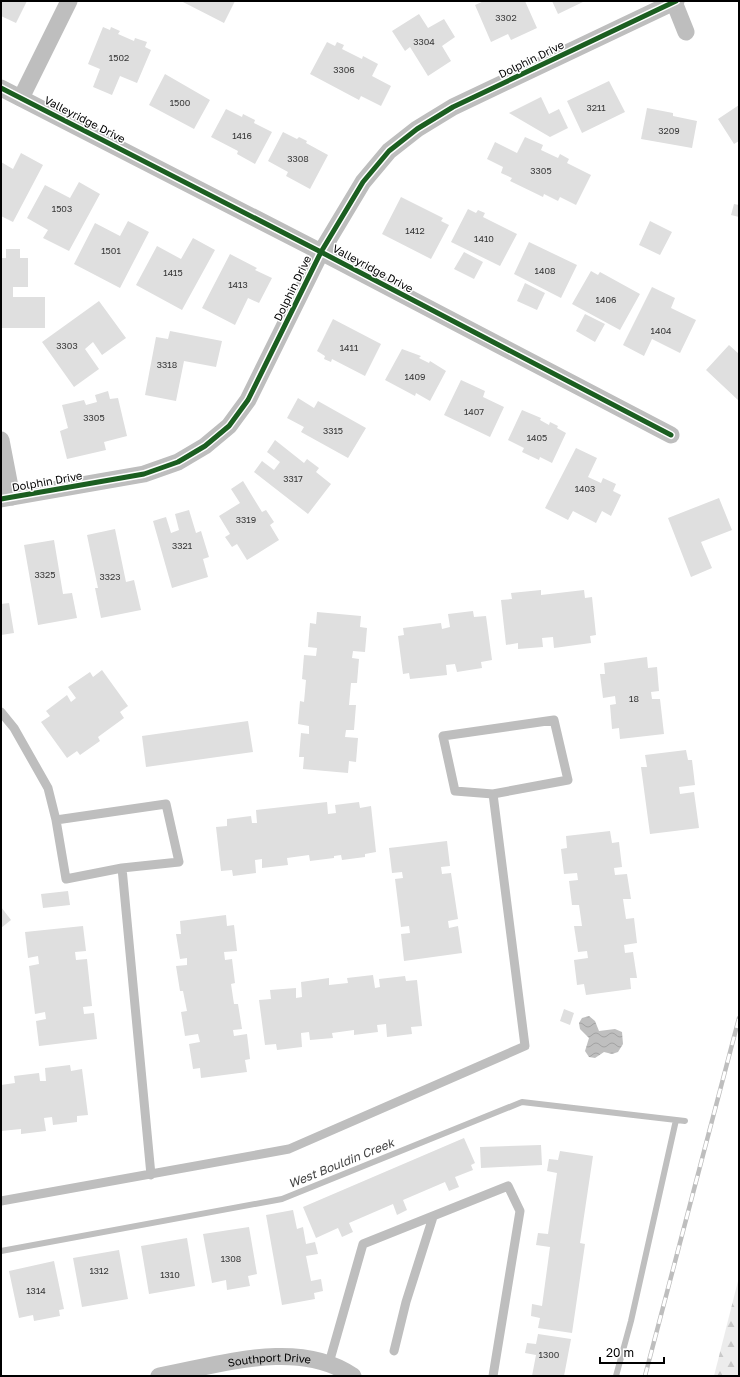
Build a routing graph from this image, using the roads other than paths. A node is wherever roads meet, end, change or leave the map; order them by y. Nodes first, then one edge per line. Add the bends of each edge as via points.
1 (70, 1) edge
2 (675, 2) edge
3 (686, 32) dead end
4 (1, 88) edge
5 (21, 98) junction
6 (321, 252) junction
7 (671, 435) dead end
8 (1, 440) edge
9 (6, 498) edge
10 (1, 712) edge
11 (493, 794) junction
12 (56, 820) junction
13 (122, 868) junction
14 (151, 1175) junction
15 (1, 1201) edge
16 (433, 1217) junction
17 (394, 1351) dead end
18 (329, 1363) junction
19 (159, 1376) edge
20 (353, 1376) edge
21 (493, 1376) edge

1 - 5 street
2 - 3 street
2 - 6 street, Dolphin Drive via 453,108 417,129 389,152 363,182
4 - 5 street, Valleyridge Drive
5 - 6 street, Valleyridge Drive
6 - 7 street, Valleyridge Drive
6 - 9 street, Dolphin Drive via 248,400 229,426 205,446 178,462 144,474
8 - 9 street
10 - 12 lane via 14,728 48,788
11 - 11 lane via 568,780 554,720 443,736 455,791
11 - 14 lane via 525,1046 289,1149
12 - 13 lane via 66,879
12 - 13 lane via 166,804 179,862
13 - 14 lane
14 - 15 lane
16 - 17 lane via 406,1302
16 - 18 lane via 363,1244
16 - 21 lane via 508,1186 520,1211
18 - 19 street, Southport Drive via 289,1356 259,1357
18 - 20 street, Southport Drive

